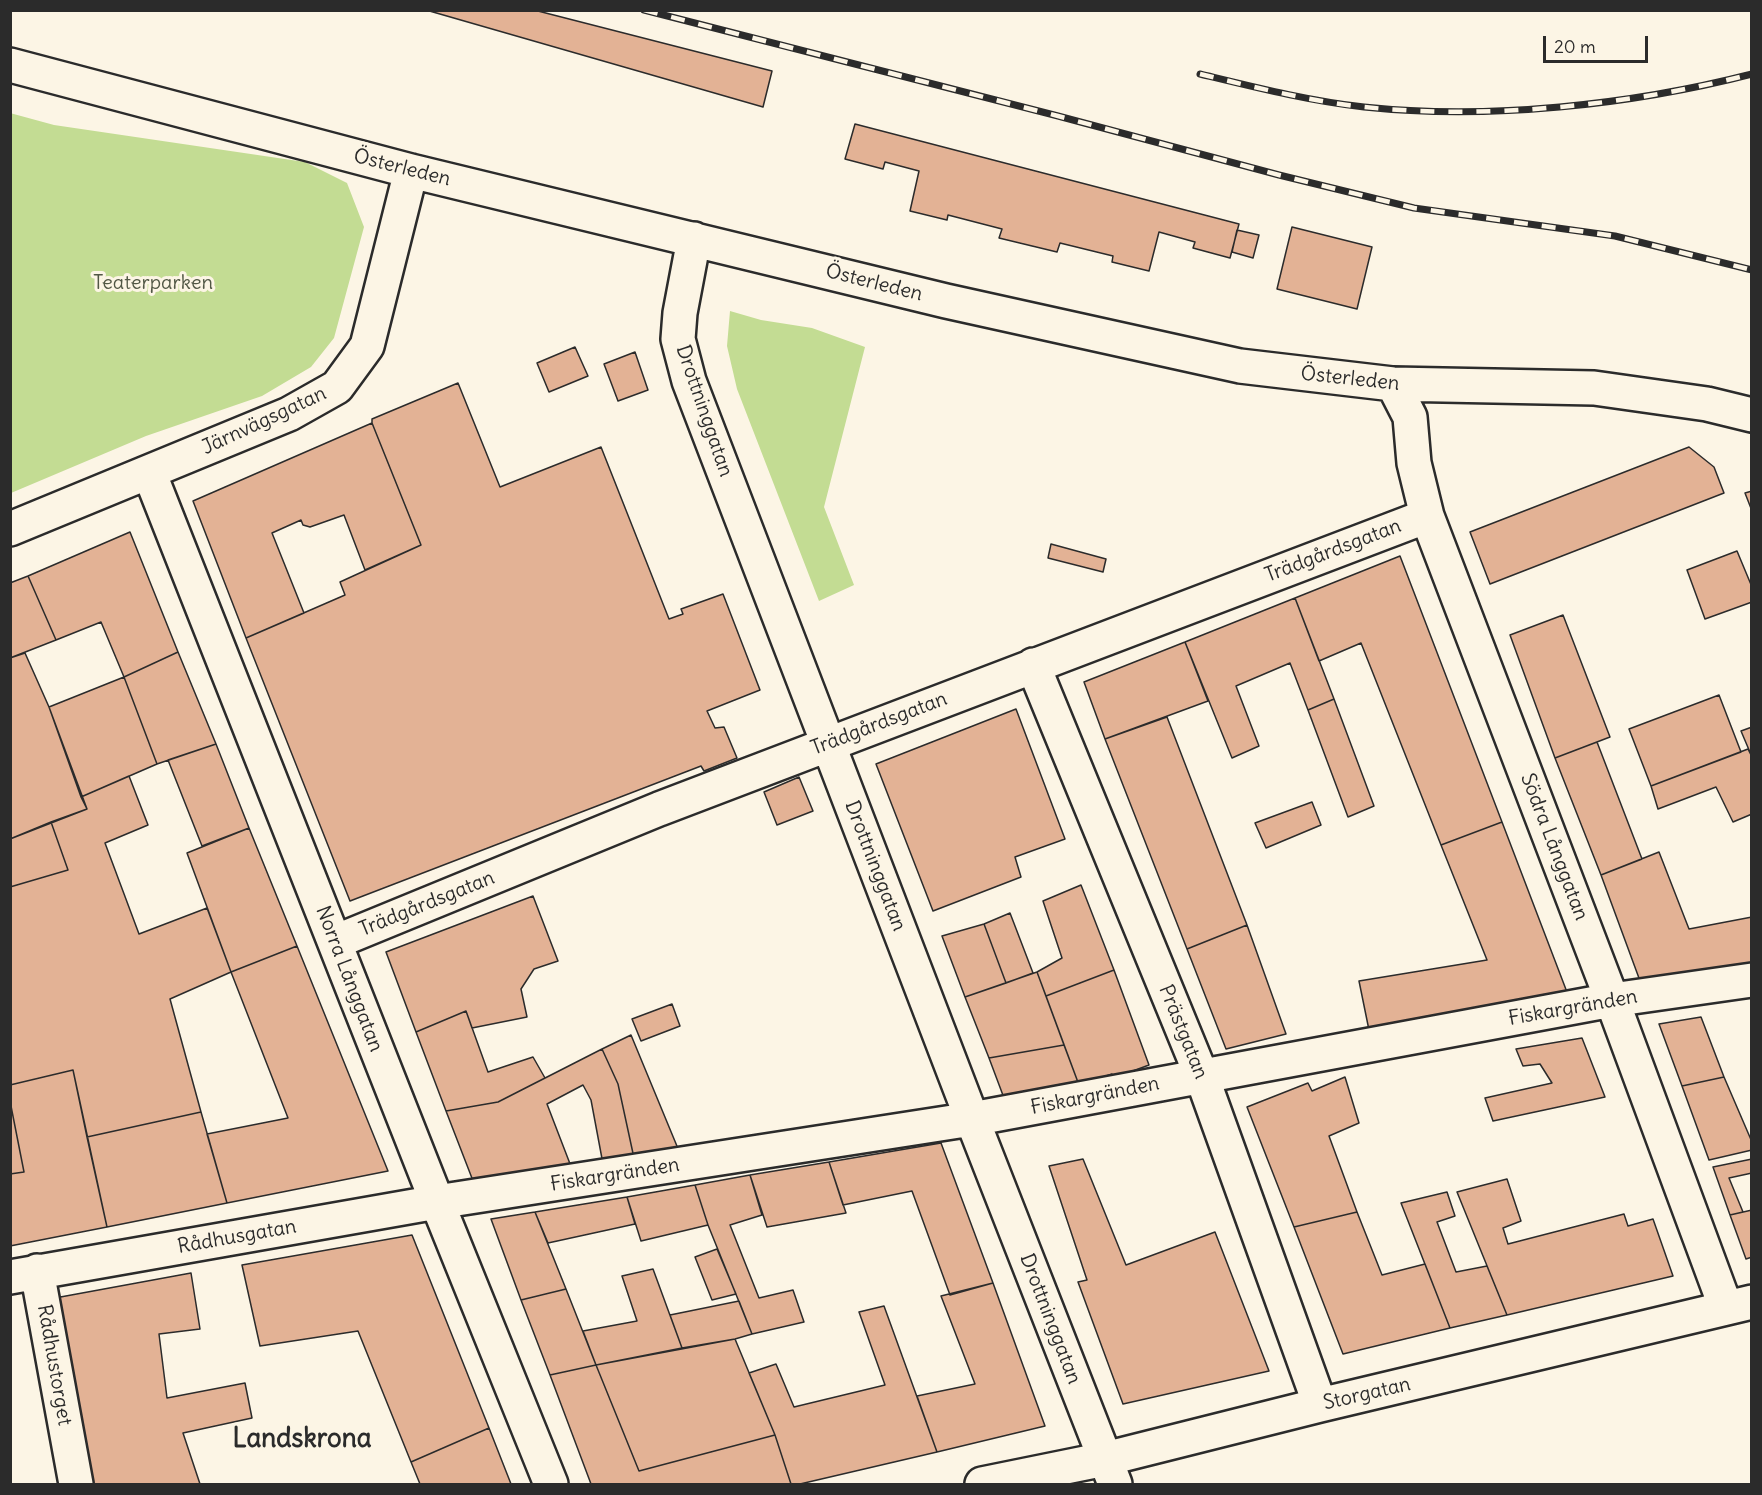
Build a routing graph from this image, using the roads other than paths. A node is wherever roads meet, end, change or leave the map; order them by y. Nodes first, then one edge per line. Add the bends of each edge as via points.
1 (10, 65) edge
2 (411, 171) junction
3 (694, 239) junction
4 (1393, 384) junction
5 (1752, 416) edge
6 (149, 472) junction
7 (1427, 516) junction
8 (10, 529) edge
9 (1033, 665) junction
10 (829, 744) junction
11 (335, 942) junction
12 (1752, 980) edge
13 (1612, 1000) junction
14 (1202, 1077) junction
15 (972, 1119) junction
16 (436, 1202) junction
17 (24, 1274) edge
18 (1739, 1305) edge
19 (1320, 1405) junction
20 (1110, 1472) edge
21 (76, 1485) edge
22 (551, 1485) edge
23 (982, 1485) edge

1 - 2 street, Österleden
2 - 3 street, Österleden
2 - 6 street, Järnvägsgatan via 367,346 337,387 289,414
3 - 4 street, Österleden via 946,301 1240,366
3 - 10 street, Drottninggatan via 678,339 686,371
4 - 5 street, Österleden via 1594,388 1707,404
4 - 7 street, Södra Långgatan via 1410,417 1414,463
6 - 8 street, Järnvägsgatan
6 - 11 street, Norra Långgatan
7 - 9 street, Trädgårdsgatan
7 - 13 street, Södra Långgatan
9 - 10 street, Trädgårdsgatan
9 - 14 street, Prästgatan
10 - 11 street, Trädgårdsgatan
10 - 15 street, Drottninggatan
11 - 16 street, Norra Långgatan
12 - 13 street, Fiskargränden
13 - 14 street, Fiskargränden
13 - 18 street, Södra Långgatan
14 - 15 street, Fiskargränden
14 - 19 street, Prästgatan
15 - 16 street, Fiskargränden
15 - 20 street, Drottninggatan
16 - 17 street, Rådhusgatan
16 - 22 street, Norra Långgatan
17 - 21 street, Rådhustorget
18 - 19 street, Storgatan
19 - 20 street, Storgatan
20 - 23 street, Storgatan

